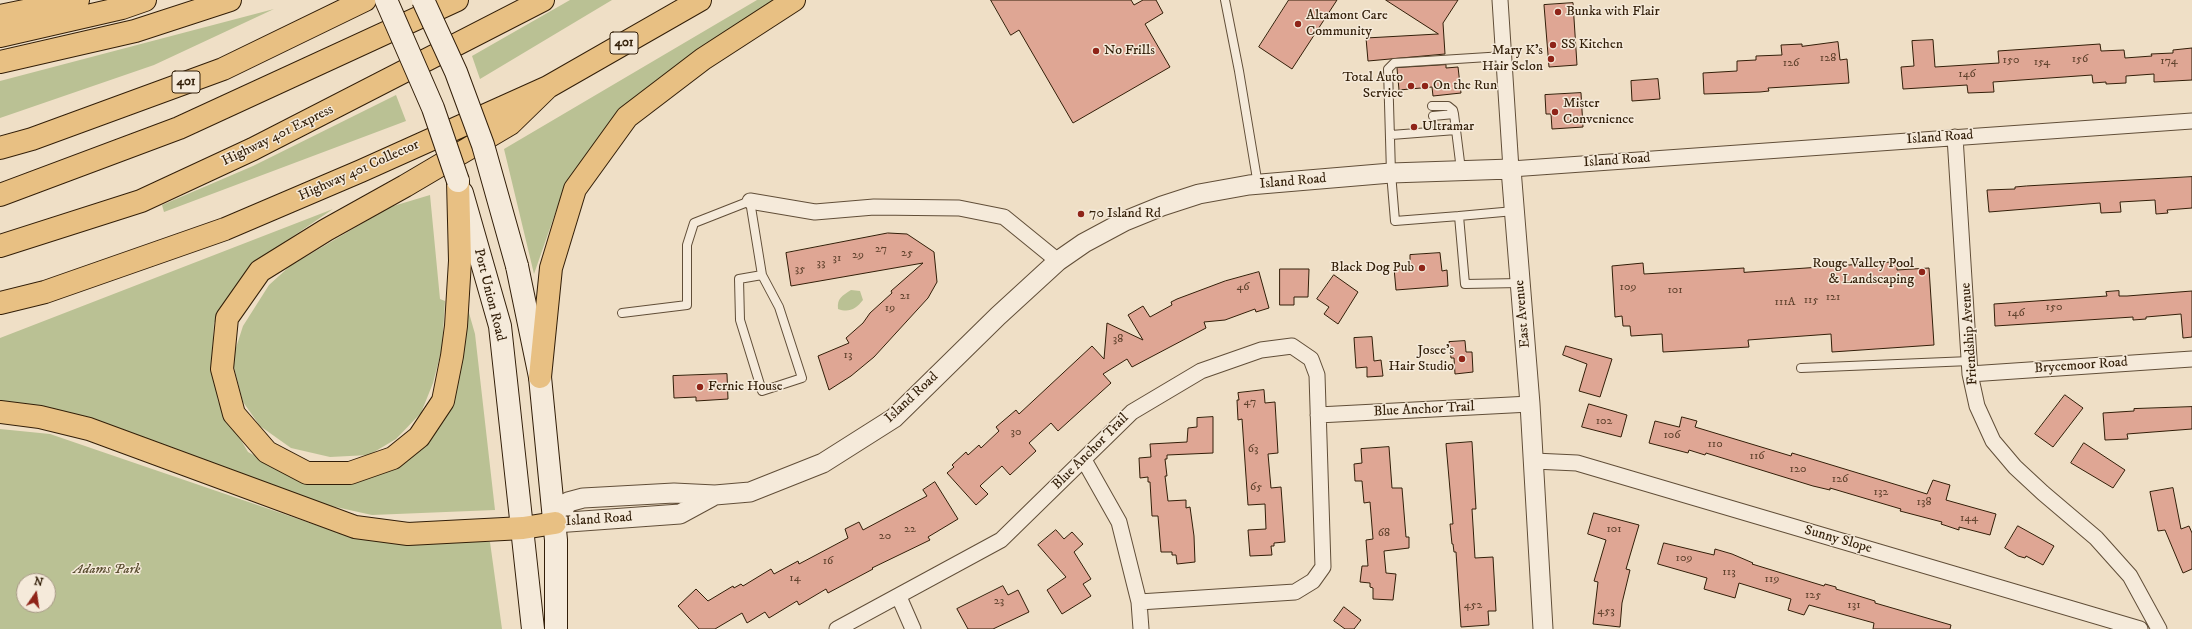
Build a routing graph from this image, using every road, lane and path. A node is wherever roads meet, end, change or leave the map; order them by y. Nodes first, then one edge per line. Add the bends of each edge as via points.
1 (78, 0) edge
2 (145, 0) edge
3 (230, 0) edge
4 (365, 0) edge
5 (386, 0) edge
6 (423, 0) edge
7 (457, 0) edge
8 (543, 0) edge
9 (700, 0) edge
10 (794, 0) edge
11 (1225, 0) edge
12 (1500, 0) edge
13 (0, 16) edge
14 (0, 36) edge
15 (1504, 56) junction
16 (0, 62) edge
17 (548, 87) junction
18 (1432, 106) dead end
19 (1454, 114) junction
20 (1433, 116) dead end
21 (2192, 121) edge
22 (1456, 130) junction
23 (1391, 135) junction
24 (1955, 137) junction
25 (0, 148) edge
26 (1511, 169) junction
27 (1461, 170) junction
28 (1390, 173) junction
29 (458, 181) junction
30 (1258, 185) junction
31 (0, 195) edge
32 (750, 201) junction
33 (1514, 211) junction
34 (1459, 216) junction
35 (0, 246) edge
36 (1058, 261) junction
37 (762, 275) junction
38 (1520, 283) junction
39 (0, 304) edge
40 (622, 313) dead end
41 (2192, 359) edge
42 (1970, 367) junction
43 (1801, 368) dead end
44 (540, 377) junction
45 (1530, 404) junction
46 (0, 412) edge
47 (1318, 415) junction
48 (1084, 460) junction
49 (1534, 461) junction
50 (555, 523) junction
51 (523, 528) junction
52 (899, 597) junction
53 (1139, 602) junction
54 (533, 629) edge
55 (556, 629) edge
56 (838, 629) edge
57 (913, 629) edge
58 (1141, 629) edge
59 (1543, 629) edge
60 (2140, 629) edge
61 (2159, 629) edge

1 - 13 highway
2 - 14 highway via 122,8
3 - 16 highway via 135,31
4 - 25 highway, 401 via 223,69
5 - 29 main road, Port Union Road, bridge via 433,108
6 - 44 main road, bridge via 456,72 483,145 517,266
7 - 31 highway via 179,128
8 - 35 highway, Highway 401 Express via 253,149 141,201
9 - 17 highway, Highway 401 Collector / 401
10 - 44 highway via 704,59 627,116 575,189 551,268
11 - 30 lane
12 - 15 street, East Avenue
15 - 23 lane via 1394,63 1388,69 1394,109
15 - 26 street, East Avenue
17 - 29 highway via 510,124 260,271 227,318 222,369 234,414 267,452 307,473 350,473 394,458 419,437 443,401 456,326 460,261
17 - 39 highway, Highway 401 Collector / 401 via 225,229 46,292
18 - 19 lane via 1451,107
19 - 20 lane
19 - 22 lane
21 - 24 street, Island Road
22 - 23 lane
22 - 27 lane
23 - 28 lane
24 - 26 street, Island Road
24 - 42 street, Friendship Avenue
26 - 27 street, Island Road
26 - 33 street, East Avenue
27 - 28 street, Island Road
28 - 30 street, Island Road
28 - 34 lane via 1395,221
29 - 51 main road, Port Union Road via 500,326
30 - 36 street, Island Road via 1199,194 1162,206 1124,221
32 - 36 street via 815,212 874,207 959,208 1004,217
32 - 37 lane
32 - 40 lane via 694,223 687,245 687,305
33 - 34 lane
33 - 38 street, East Avenue
34 - 38 lane via 1464,284
36 - 50 street, Island Road via 894,418 823,463 750,492 715,495 680,514
37 - 37 lane via 779,307 802,378 762,391 740,320 739,279
38 - 45 street, East Avenue
41 - 42 street, Brycemoor Road
42 - 43 lane
42 - 61 street, Friendship Avenue via 1977,406 1993,441 2014,467 2096,538 2130,576
44 - 50 main road
45 - 47 street, Blue Anchor Trail
45 - 49 street, East Avenue
46 - 51 highway via 40,417 90,429 355,528 408,534
47 - 48 street, Blue Anchor Trail via 1317,375 1311,359 1292,346 1261,350 1201,371 1132,412
47 - 53 street, Blue Anchor Trail via 1323,567 1313,581 1295,592
48 - 52 street, Blue Anchor Trail via 1000,540
48 - 53 street via 1119,522
49 - 59 street, East Avenue
49 - 60 street, Sunny Slope via 1577,463
50 - 51 highway
50 - 55 main road
51 - 54 main road, Port Union Road
52 - 56 street, Blue Anchor Trail
52 - 57 street
53 - 58 street

